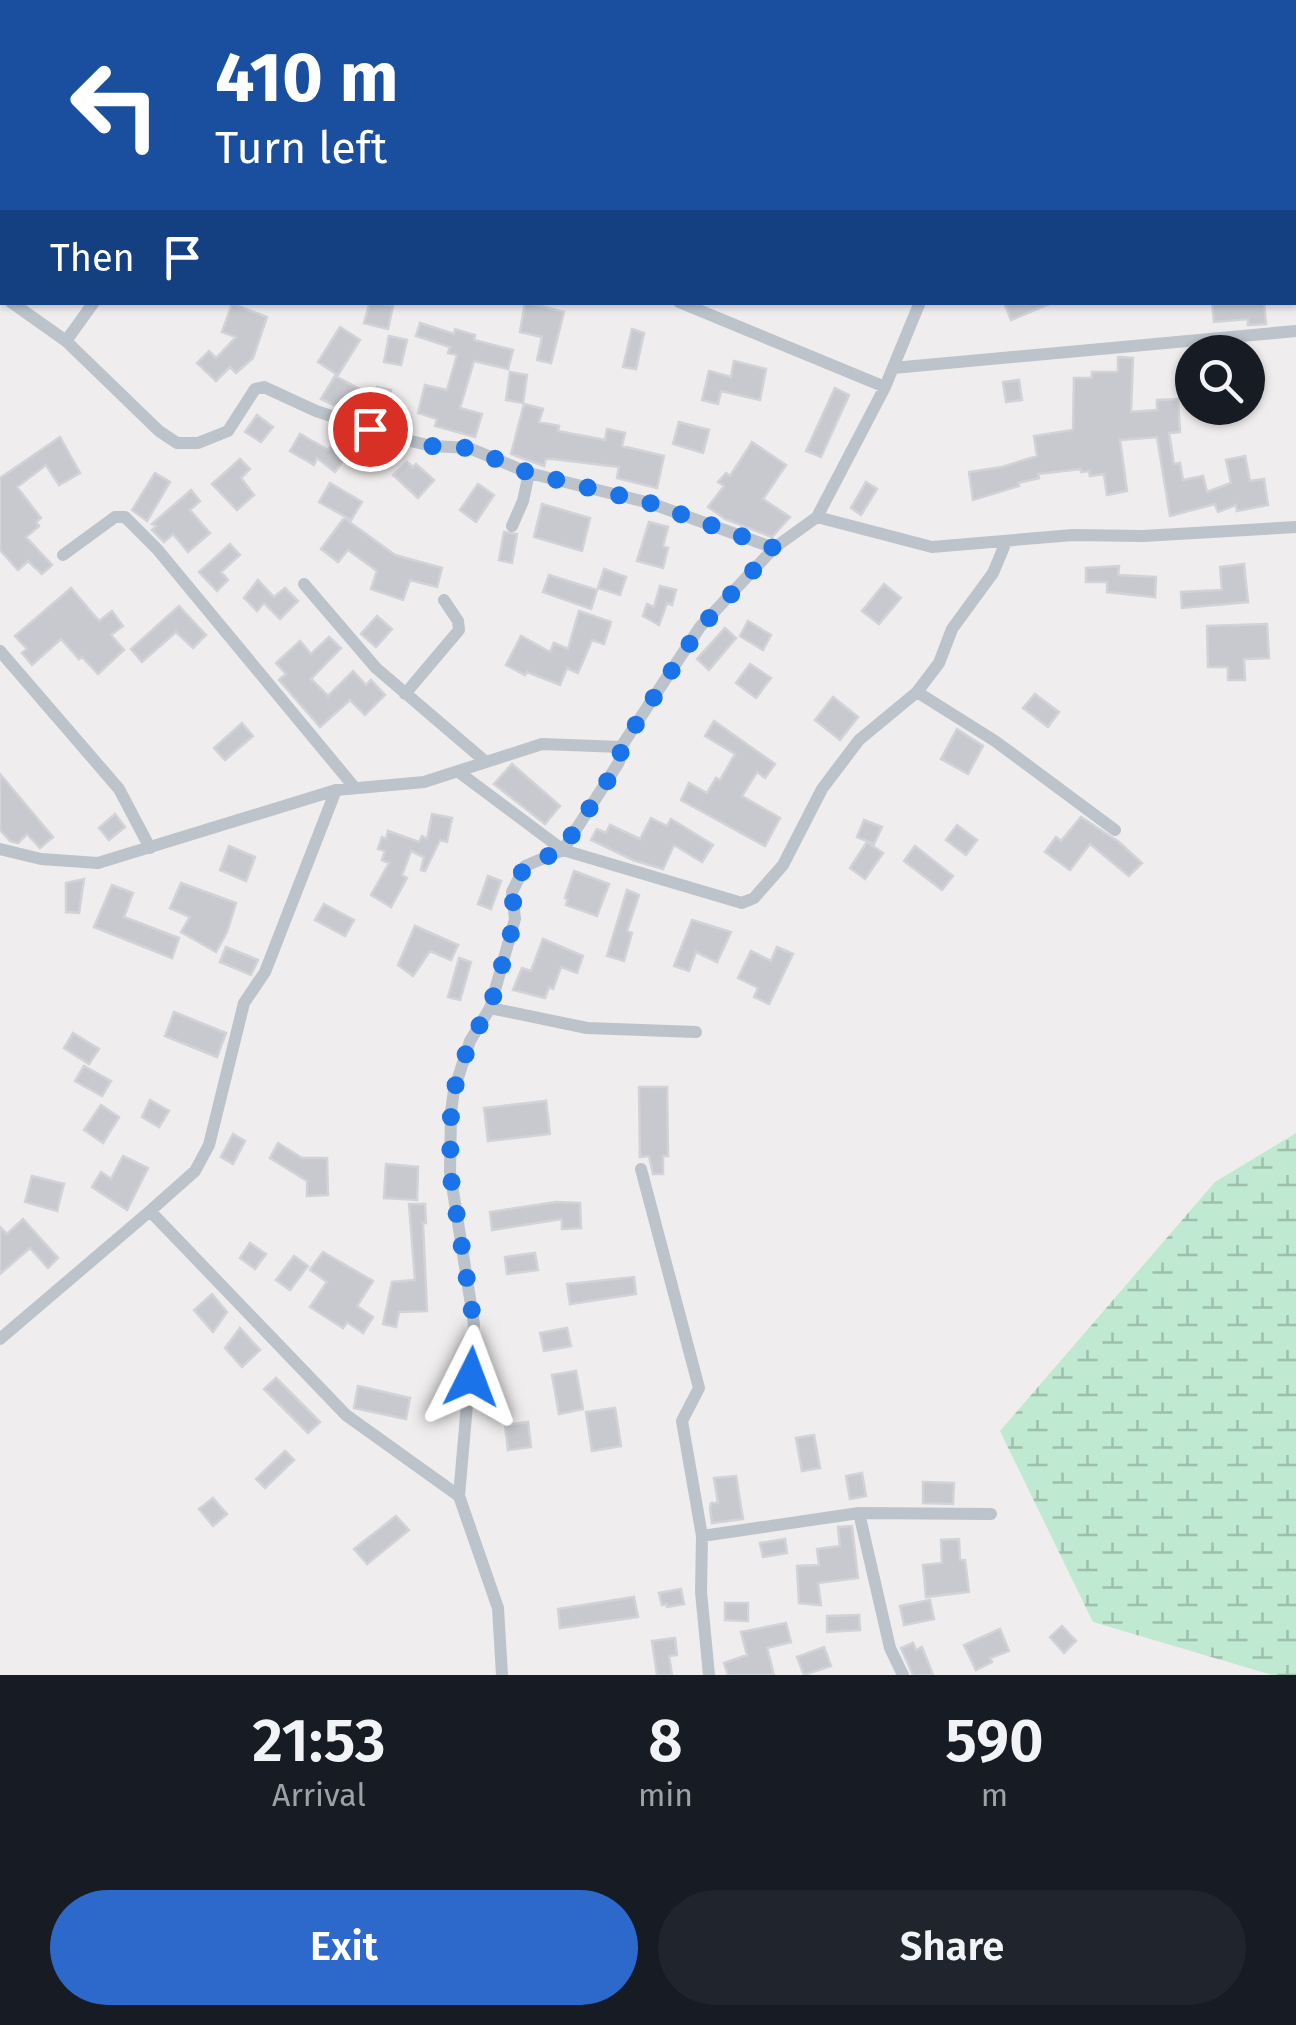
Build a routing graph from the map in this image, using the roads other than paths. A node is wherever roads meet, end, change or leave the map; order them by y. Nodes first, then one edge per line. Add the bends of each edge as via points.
1 (15, 305) edge
2 (92, 305) edge
3 (685, 305) edge
4 (919, 305) edge
5 (1296, 332) edge
6 (66, 341) junction
7 (893, 368) junction
8 (885, 387) junction
9 (529, 473) junction
10 (817, 518) junction
11 (512, 526) dead end
12 (1296, 526) edge
13 (1006, 542) junction
14 (774, 548) junction
15 (63, 555) dead end
16 (304, 584) dead end
17 (444, 600) dead end
18 (0, 651) edge
19 (916, 692) junction
20 (406, 694) junction
21 (621, 747) junction
22 (486, 762) junction
23 (460, 773) junction
24 (354, 788) junction
25 (336, 790) junction
26 (1115, 830) dead end
27 (150, 848) junction
28 (0, 849) edge
29 (562, 850) junction
30 (490, 1008) junction
31 (696, 1032) dead end
32 (641, 1170) dead end
33 (150, 1211) junction
34 (0, 1340) edge
35 (459, 1496) junction
36 (859, 1513) junction
37 (991, 1514) dead end
38 (702, 1536) junction
39 (502, 1675) edge
40 (709, 1675) edge
41 (903, 1675) edge

1 - 6 street
2 - 6 street
3 - 8 street
4 - 7 street
5 - 7 street
6 - 9 street via 177,443 198,443 228,430 255,389 264,386 398,438 469,448
7 - 8 street
8 - 10 street
9 - 11 street
9 - 14 street via 650,503
10 - 13 street via 932,546
10 - 14 street
12 - 13 street
13 - 19 street via 994,574
14 - 21 street via 700,628
15 - 24 street via 125,517
16 - 20 street
17 - 20 street via 460,630
18 - 27 street via 119,790
19 - 26 street
19 - 29 street via 858,740 822,789 784,865 742,904
20 - 22 street
21 - 22 street via 542,744
21 - 29 street via 620,762
22 - 23 street
23 - 24 street
23 - 29 street
24 - 25 street
25 - 27 street
25 - 33 street via 265,972 244,1003 209,1144 196,1171
27 - 28 street via 98,863
29 - 30 street via 525,866 512,892 515,919
30 - 31 street via 587,1028
30 - 35 street via 470,1041 451,1112 450,1172 474,1324
32 - 38 street via 699,1388 682,1422
33 - 34 street
33 - 35 street via 346,1415
35 - 39 street via 498,1608
36 - 37 street
36 - 38 street
36 - 41 street via 890,1648
38 - 40 street

